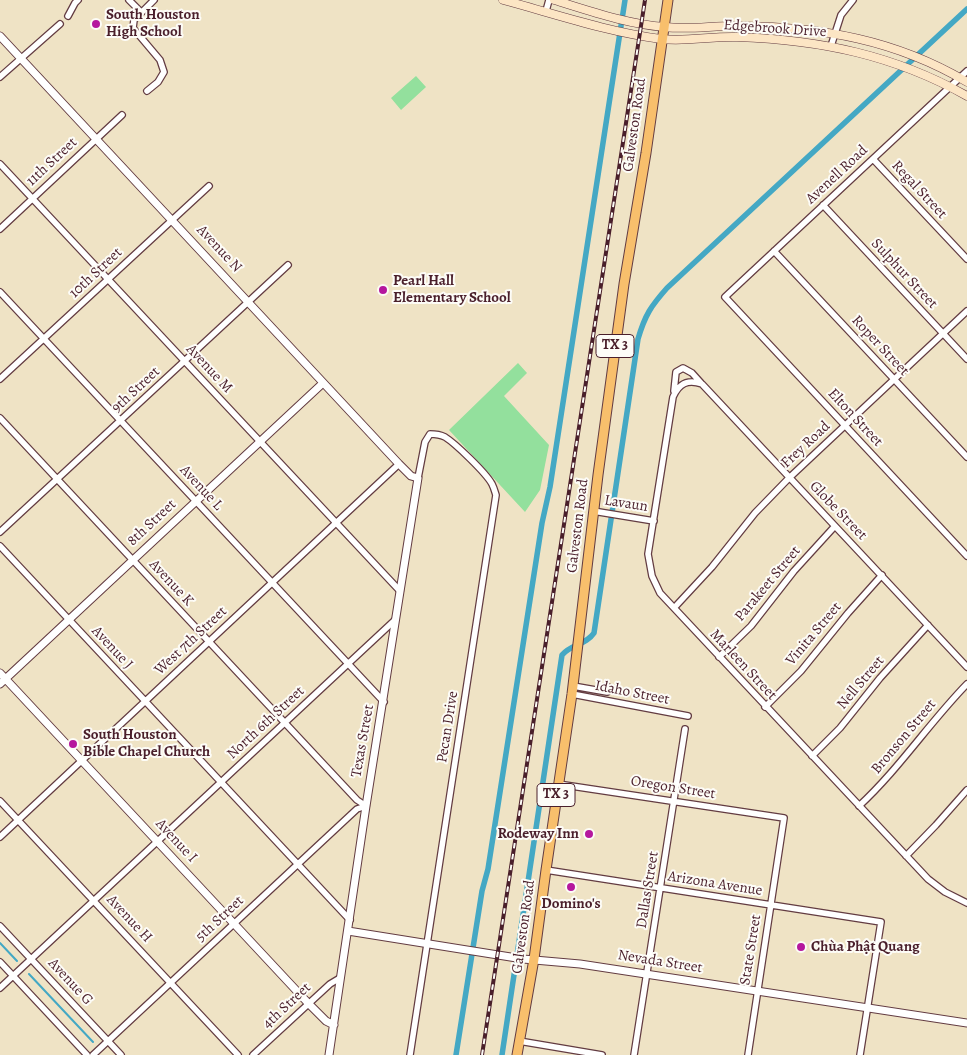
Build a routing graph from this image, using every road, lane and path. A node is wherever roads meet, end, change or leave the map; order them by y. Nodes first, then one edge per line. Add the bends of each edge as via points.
1 (78, 0) edge
2 (129, 0) edge
3 (154, 0) edge
4 (503, 0) edge
5 (549, 0) edge
6 (554, 0) edge
7 (668, 0) edge
8 (853, 0) edge
9 (546, 11) junction
10 (141, 12) junction
11 (68, 16) dead end
12 (60, 24) dead end
13 (755, 26) junction
14 (663, 27) junction
15 (834, 33) junction
16 (0, 36) edge
17 (661, 39) junction
18 (754, 39) junction
19 (831, 46) junction
20 (21, 58) junction
21 (967, 71) edge
22 (0, 78) edge
23 (964, 80) edge
24 (950, 87) junction
25 (147, 91) dead end
26 (967, 96) edge
27 (122, 115) dead end
28 (96, 139) junction
29 (873, 159) junction
30 (0, 164) edge
31 (208, 186) dead end
32 (32, 198) junction
33 (823, 206) junction
34 (172, 220) junction
35 (0, 228) edge
36 (774, 251) junction
37 (967, 259) edge
38 (288, 265) dead end
39 (108, 279) junction
40 (0, 292) edge
41 (725, 297) joint
42 (249, 301) junction
43 (967, 311) edge
44 (943, 333) junction
45 (44, 339) junction
46 (967, 359) edge
47 (185, 361) junction
48 (0, 379) edge
49 (894, 380) junction
50 (323, 383) junction
51 (702, 384) junction
52 (673, 397) junction
53 (0, 418) edge
54 (121, 421) junction
55 (845, 426) junction
56 (430, 434) joint
57 (260, 441) junction
58 (967, 458) edge
59 (399, 464) junction
60 (418, 478) junction
61 (789, 478) junction
62 (58, 480) junction
63 (196, 501) junction
64 (593, 511) junction
65 (654, 521) junction
66 (337, 523) junction
67 (835, 526) junction
68 (0, 532) edge
69 (0, 546) edge
70 (967, 556) edge
71 (132, 560) junction
72 (882, 575) junction
73 (272, 582) junction
74 (400, 590) junction
75 (674, 608) junction
76 (69, 620) junction
77 (396, 620) junction
78 (928, 625) junction
79 (209, 642) junction
80 (720, 657) junction
81 (348, 664) junction
82 (967, 667) edge
83 (2, 679) edge
84 (967, 684) edge
85 (608, 687) dead end
86 (572, 690) junction
87 (145, 702) junction
88 (384, 702) junction
89 (765, 707) junction
90 (688, 716) dead end
91 (285, 723) junction
92 (685, 730) dead end
93 (812, 756) junction
94 (82, 761) junction
95 (221, 782) junction
96 (558, 784) junction
97 (967, 790) edge
98 (0, 801) edge
99 (674, 801) junction
100 (366, 806) junction
101 (859, 806) junction
102 (784, 818) joint
103 (18, 820) junction
104 (0, 837) edge
105 (158, 842) junction
106 (906, 856) junction
107 (298, 864) junction
108 (546, 870) junction
109 (661, 888) junction
110 (967, 895) edge
111 (94, 901) junction
112 (965, 902) edge
113 (771, 905) junction
114 (350, 920) junction
115 (234, 924) junction
116 (0, 926) edge
117 (348, 931) junction
118 (427, 944) junction
119 (31, 959) junction
120 (534, 959) junction
121 (0, 962) edge
122 (648, 974) junction
123 (14, 976) junction
124 (340, 978) junction
125 (170, 982) junction
126 (0, 988) edge
127 (758, 991) junction
128 (308, 1003) junction
129 (867, 1007) junction
130 (967, 1023) edge
131 (334, 1025) junction
132 (108, 1041) junction
133 (519, 1042) junction
134 (87, 1055) edge
135 (93, 1055) edge
136 (121, 1055) edge
137 (238, 1055) edge
138 (253, 1055) edge
139 (329, 1055) edge
140 (410, 1055) edge
141 (517, 1055) edge
142 (602, 1055) edge
143 (634, 1055) edge
144 (748, 1055) edge
145 (860, 1055) edge

1 - 11 street
2 - 10 street
3 - 10 street
4 - 9 main road, Edgebrook Drive
5 - 9 street
6 - 14 main road, Edgebrook Drive
7 - 14 main road, Galveston Road / TX 3
8 - 15 street via 840,15
9 - 17 main road, Edgebrook Drive via 617,31
10 - 25 street via 134,20 133,28 160,60 164,72
12 - 20 street
13 - 14 main road, Edgebrook Drive
13 - 15 main road, Edgebrook Drive
13 - 18 main road
14 - 17 main road, Galveston Road / TX 3
15 - 19 street
15 - 23 main road, Edgebrook Drive via 900,51
16 - 20 street, Avenue N
17 - 18 main road, Edgebrook Drive
17 - 64 main road, Galveston Road / TX 3
18 - 19 main road, Edgebrook Drive
19 - 24 main road, Edgebrook Drive via 891,62
20 - 22 street
20 - 28 street, Avenue N
21 - 23 street, Avenell Road
23 - 24 street, Avenell Road
24 - 26 main road, Edgebrook Drive
24 - 29 street, Avenell Road
27 - 28 street, 11th Street
28 - 32 street, 11th Street
28 - 34 street, Avenue N
29 - 33 street, Avenell Road
29 - 37 street, Regal Street
30 - 32 street, Avenue M
31 - 34 street, 10th Street
32 - 35 street, 11th Street
32 - 39 street, Avenue M
33 - 36 street, Avenell Road
33 - 44 street, Sulphur Street
34 - 39 street, 10th Street
34 - 42 street, Avenue N
36 - 41 street, Avenell Road
36 - 49 street, Roper Street
38 - 42 street, 9th Street
39 - 45 street, 10th Street
39 - 47 street, Avenue M
40 - 45 street, Avenue L
41 - 55 street, Elton Street
42 - 47 street, 9th Street
42 - 50 street, Avenue N
43 - 44 street, Frey Road
44 - 46 street, Sulphur Street
44 - 49 street, Frey Road
45 - 48 street, 10th Street
45 - 54 street, Avenue L
47 - 54 street, 9th Street
47 - 57 street, Avenue M
49 - 55 street, Frey Road
49 - 58 street, Roper Street
50 - 57 street, 8th Street
50 - 59 street, Avenue N
51 - 52 street via 686,383 677,388
51 - 52 street, Globe Street via 683,368 676,372
51 - 61 street, Globe Street
52 - 65 street, Marleen Street
53 - 62 street, Avenue K
54 - 62 street, 9th Street
54 - 63 street, Avenue L
55 - 61 street, Frey Road
55 - 70 street, Elton Street
56 - 60 street, Texas Street via 425,442
56 - 118 street, Pecan Drive via 444,437 454,444 492,483 496,496
57 - 63 street, 8th Street
57 - 66 street, Avenue M
59 - 60 street, Avenue N via 411,476
59 - 66 street, West 7th Street
60 - 74 street, Texas Street
61 - 67 street, Globe Street
61 - 75 street, Frey Road
62 - 68 street, 9th Street
62 - 71 street, Avenue K
63 - 71 street, 8th Street
63 - 73 street, Avenue L
64 - 65 street, Lavaun
64 - 86 main road, Galveston Road / TX 3
65 - 75 street, Marleen Street via 648,554 652,576 660,593
66 - 73 street, West 7th Street
66 - 74 street, Avenue M
67 - 72 street, Globe Street
67 - 80 street, Parakeet Street via 751,626
69 - 76 street, Avenue J
71 - 76 street, 8th Street
71 - 79 street, Avenue K
72 - 78 street, Globe Street
72 - 89 street, Vinita Street via 801,671
73 - 79 street, West 7th Street
73 - 81 street, Avenue L
74 - 77 street, Texas Street
75 - 80 street, Marleen Street
76 - 83 street, 8th Street
76 - 87 street, Avenue J
77 - 81 street, North 6th Street
77 - 88 street, Texas Street
78 - 82 street, Globe Street
78 - 93 street, Nell Street
79 - 87 street, West 7th Street
79 - 91 street, Avenue K
80 - 89 street, Marleen Street
81 - 88 street, Avenue L
81 - 91 street, North 6th Street
83 - 94 street, Avenue I
84 - 101 street, Bronson Street via 898,766
85 - 86 street via 607,692
86 - 90 street, Idaho Street
86 - 96 main road, Galveston Road / TX 3
87 - 94 street, West 7th Street
87 - 95 street, Avenue J
88 - 100 street, Texas Street
89 - 93 street, Marleen Street
91 - 95 street, North 6th Street
91 - 100 street, Avenue K
92 - 99 street, Dallas Street
93 - 101 street, Marleen Street
94 - 103 street, West 7th Street
94 - 105 street, Avenue I
95 - 105 street, North 6th Street
95 - 107 street, Avenue J
96 - 99 street, Oregon Street
96 - 108 main road, Galveston Road / TX 3
97 - 106 street
98 - 103 street, Avenue H
99 - 102 street, Oregon Street
99 - 109 street, Dallas Street
100 - 107 street, 5th Street via 357,809
100 - 114 street, Texas Street
101 - 106 street, Marleen Street
102 - 113 street, State Street
103 - 104 street, West 7th Street
103 - 111 street, Avenue H
105 - 111 street, North 6th Street
105 - 115 street, Avenue I
106 - 112 street, Marleen Street via 928,879
107 - 114 street, Avenue J
107 - 115 street, 5th Street
108 - 109 street, Arizona Avenue
108 - 120 main road, Galveston Road / TX 3
109 - 113 street, Arizona Avenue
109 - 122 street, Dallas Street
110 - 112 street
111 - 119 street, North 6th Street
111 - 125 street, Avenue H
113 - 127 street, State Street
113 - 129 street, Arizona Avenue via 881,922
114 - 117 street, Texas Street
115 - 125 street, 5th Street
115 - 128 street, Avenue I
116 - 119 street, Avenue G
117 - 118 street, Nevada Street
117 - 124 street, Texas Street
118 - 120 street, Nevada Street
118 - 140 street, Pecan Drive
119 - 123 street, North 6th Street
119 - 132 street, Avenue G
120 - 122 street, Nevada Street
120 - 133 main road, Galveston Road / TX 3
121 - 123 street
122 - 127 street, Nevada Street
122 - 143 street, Dallas Street
123 - 126 street, North 6th Street
123 - 134 street
124 - 128 street, 4th Street
124 - 131 street, Texas Street
125 - 132 street, 5th Street
125 - 137 street, Avenue H
127 - 129 street, Nevada Street
127 - 144 street, State Street
128 - 131 street, Avenue I
128 - 138 street, 4th Street
129 - 130 street, Nevada Street
129 - 145 street
131 - 139 street, Texas Street
132 - 135 street, 5th Street
132 - 136 street, Avenue G
133 - 141 main road, Galveston Road / TX 3
133 - 142 street

